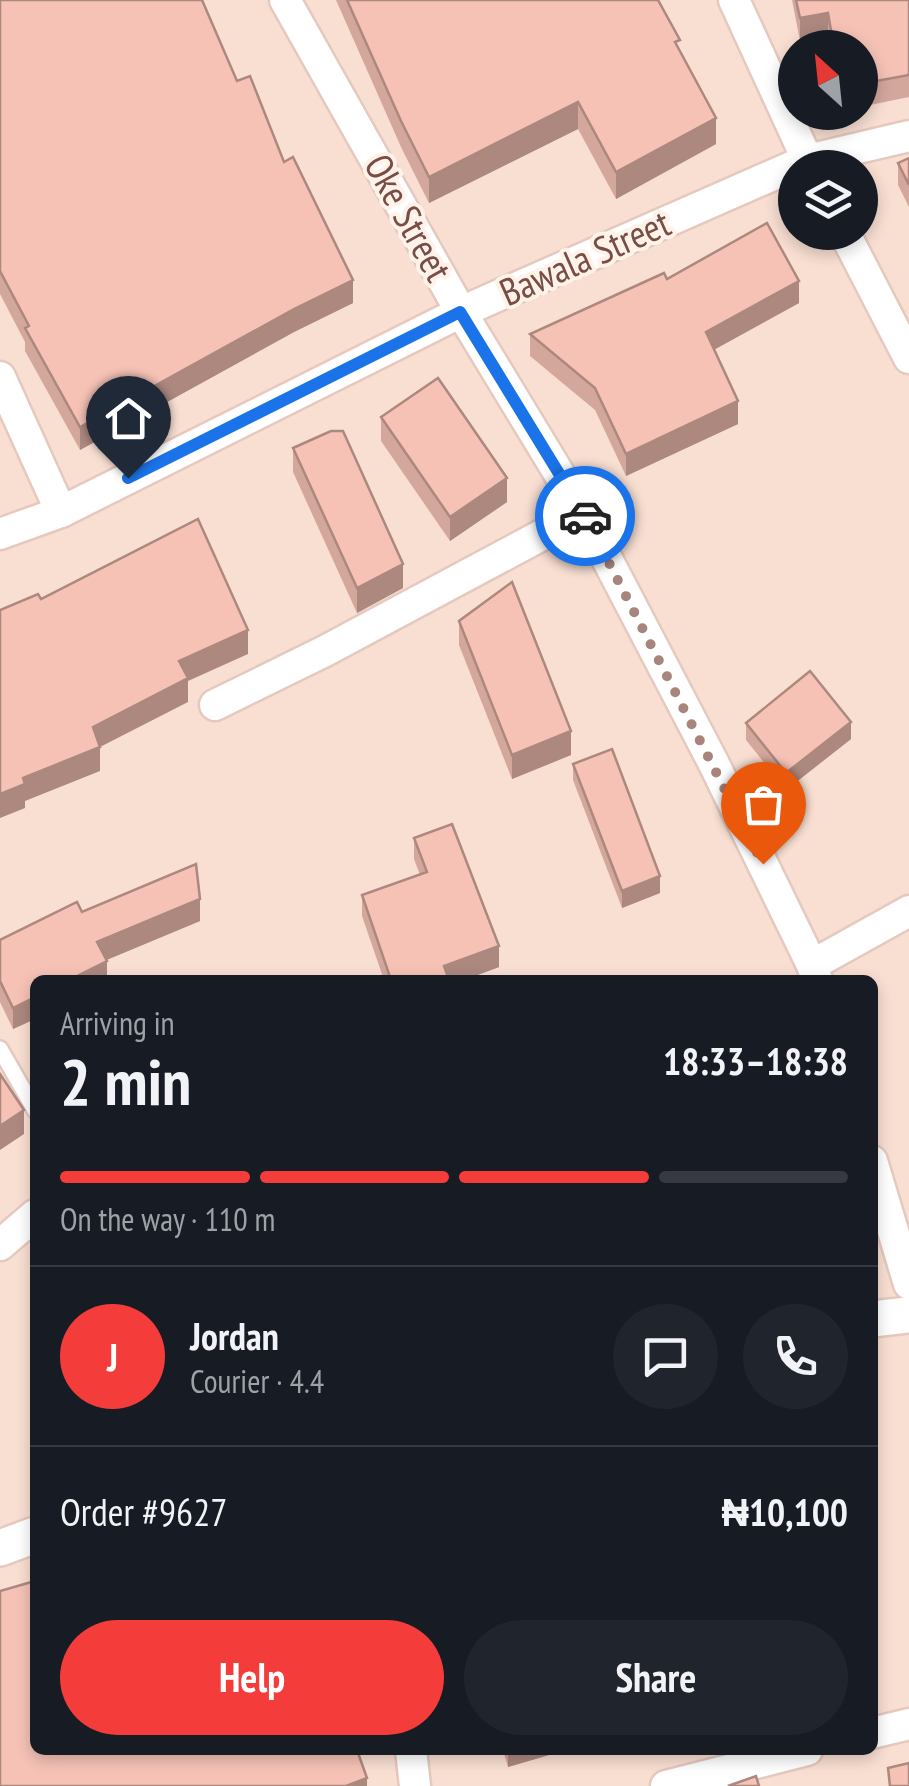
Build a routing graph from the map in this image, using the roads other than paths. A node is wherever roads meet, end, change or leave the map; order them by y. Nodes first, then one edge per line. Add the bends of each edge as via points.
1 (285, 0) edge
2 (734, 0) edge
3 (909, 136) edge
4 (803, 150) edge
5 (859, 150) edge
6 (778, 177) edge
7 (853, 250) edge
8 (460, 312) junction
9 (909, 358) edge
10 (0, 377) edge
11 (61, 512) junction
12 (583, 513) junction
13 (0, 534) edge
14 (215, 705) dead end
15 (909, 911) edge
16 (814, 972) edge
17 (0, 1048) edge
18 (30, 1101) edge
19 (878, 1182) edge
20 (30, 1219) edge
21 (0, 1245) edge
22 (909, 1284) edge
23 (909, 1315) edge
24 (878, 1319) edge
25 (30, 1537) edge
26 (0, 1548) edge
27 (909, 1724) edge
28 (878, 1732) edge
29 (412, 1755) edge
30 (787, 1755) edge
31 (415, 1786) edge
32 (666, 1786) edge

1 - 8 street, Oke Street
2 - 4 street
3 - 5 street, Bawala Street
6 - 8 street, Bawala Street
7 - 9 street
8 - 11 street, Bawala Street
8 - 12 street, Oke Street
10 - 11 street
11 - 13 street, Bawala Street
12 - 14 street
12 - 16 street, Oke Street
15 - 16 street
17 - 18 lane
19 - 22 street
20 - 21 street
23 - 24 street
25 - 26 street
27 - 28 street
29 - 31 street
30 - 32 street

